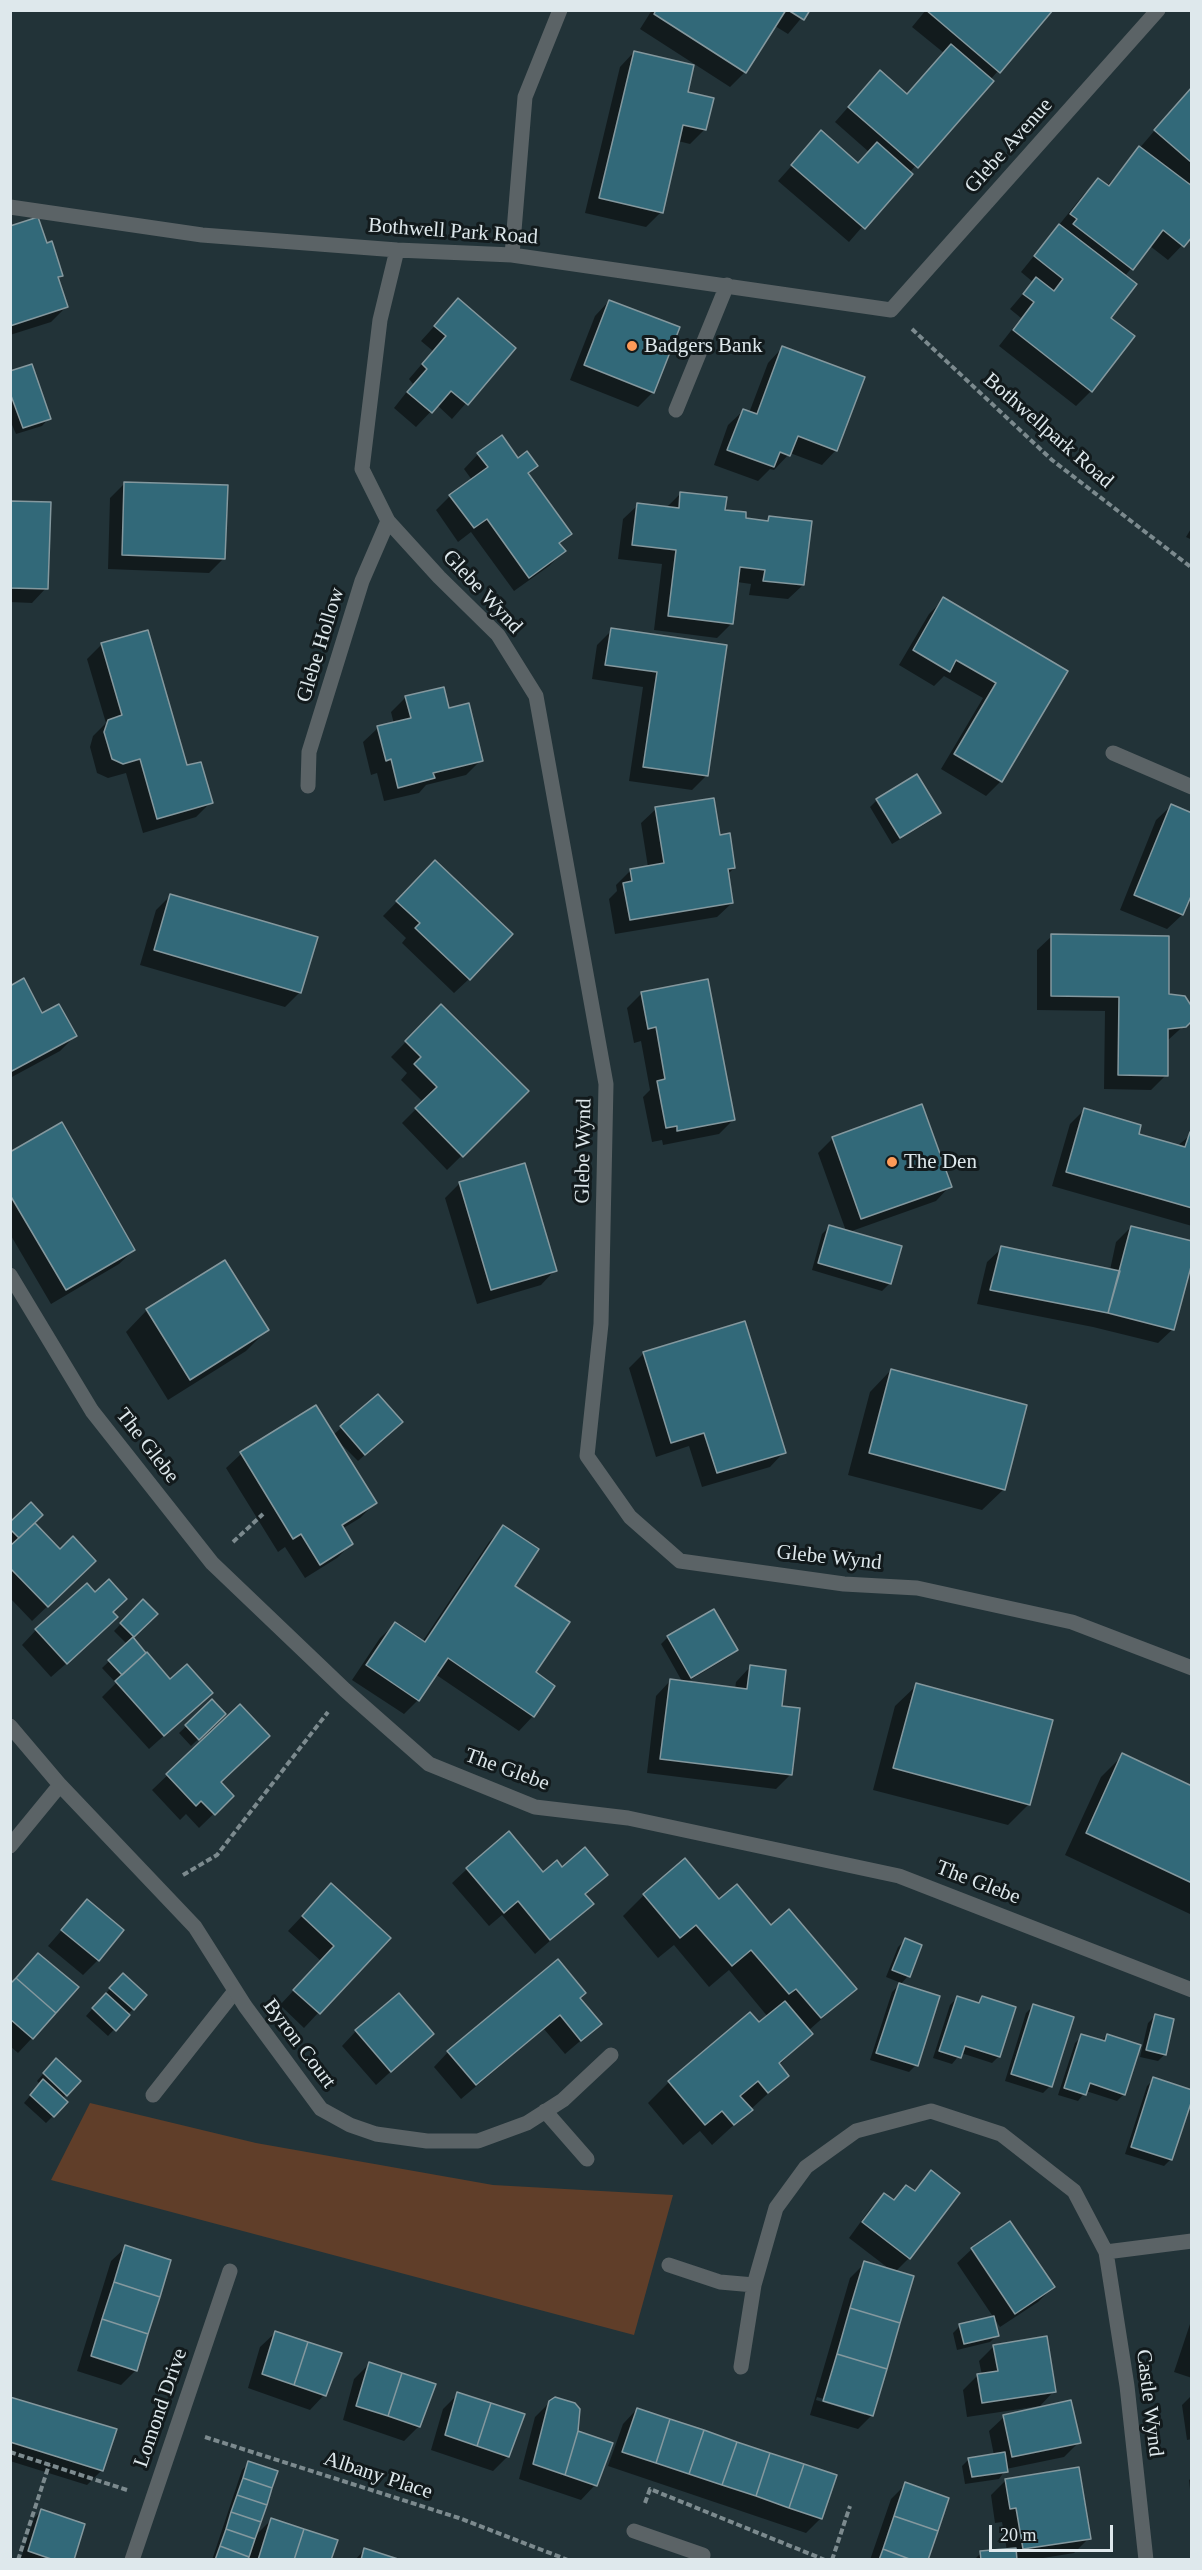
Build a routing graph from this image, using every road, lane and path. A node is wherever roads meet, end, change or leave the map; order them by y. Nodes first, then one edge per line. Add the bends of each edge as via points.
1 (560, 10) edge
2 (1158, 10) edge
3 (10, 207) edge
4 (397, 250) junction
5 (512, 255) junction
6 (727, 285) junction
7 (891, 309) junction
8 (676, 410) dead end
9 (388, 521) junction
10 (1191, 568) edge
11 (1113, 753) dead end
12 (308, 786) dead end
13 (1191, 787) edge
14 (10, 1275) edge
15 (262, 1514) dead end
16 (212, 1563) junction
17 (1191, 1668) edge
18 (345, 1690) junction
19 (10, 1726) edge
20 (60, 1785) junction
21 (10, 1846) edge
22 (159, 1889) junction
23 (1191, 1990) edge
24 (235, 1991) junction
25 (611, 2055) dead end
26 (153, 2095) dead end
27 (545, 2111) junction
28 (587, 2159) dead end
29 (1191, 2241) edge
30 (1106, 2252) junction
31 (669, 2265) dead end
32 (230, 2271) dead end
33 (754, 2285) junction
34 (741, 2367) dead end
35 (177, 2428) junction
36 (10, 2452) edge
37 (49, 2465) junction
38 (153, 2498) junction
39 (850, 2506) dead end
40 (634, 2531) joint
41 (18, 2559) edge
42 (132, 2559) edge
43 (568, 2559) edge
44 (702, 2559) edge
45 (825, 2559) edge
46 (832, 2559) edge
47 (1146, 2559) edge

1 - 5 street via 525,97
2 - 7 street, Glebe Avenue
3 - 4 street, Bothwell Park Road via 202,235
4 - 5 street, Bothwell Park Road
4 - 9 street, Glebe Wynd via 380,320 362,469
5 - 6 street, Bothwell Park Road
6 - 7 street, Bothwell Park Road
6 - 8 street
7 - 10 path, Bothwellpark Road via 1052,460
9 - 12 street, Glebe Hollow via 362,582 309,752
9 - 17 street, Glebe Wynd via 498,636 536,696 606,1084 601,1324 587,1456 630,1517 680,1560 844,1584 917,1588 1072,1623
11 - 13 street
14 - 16 street, The Glebe via 92,1411
15 - 16 path
16 - 18 street, The Glebe
18 - 22 path via 217,1855
18 - 23 street, The Glebe via 429,1764 535,1807 628,1818 899,1876
19 - 20 street, Byron Court
20 - 21 street
20 - 22 street, Byron Court
22 - 24 street, Byron Court via 195,1927
24 - 26 street
24 - 27 street, Byron Court via 321,2109 350,2125 376,2134 427,2141 478,2140 527,2123
25 - 27 street, Byron Court via 563,2100
27 - 28 street
29 - 30 street
30 - 33 street, Castle Wynd via 1074,2191 1001,2134 931,2111 856,2131 806,2168 776,2208
30 - 47 street, Castle Wynd via 1127,2386
31 - 33 street via 720,2282
32 - 35 street, Lomond Drive
33 - 34 street, Castle Wynd
35 - 38 street, Lomond Drive
35 - 43 path, Albany Place via 459,2518
36 - 37 path
37 - 38 path
37 - 41 path
38 - 42 street, Lomond Drive
39 - 46 path
40 - 44 street via 704,2555
40 - 45 path via 650,2489

